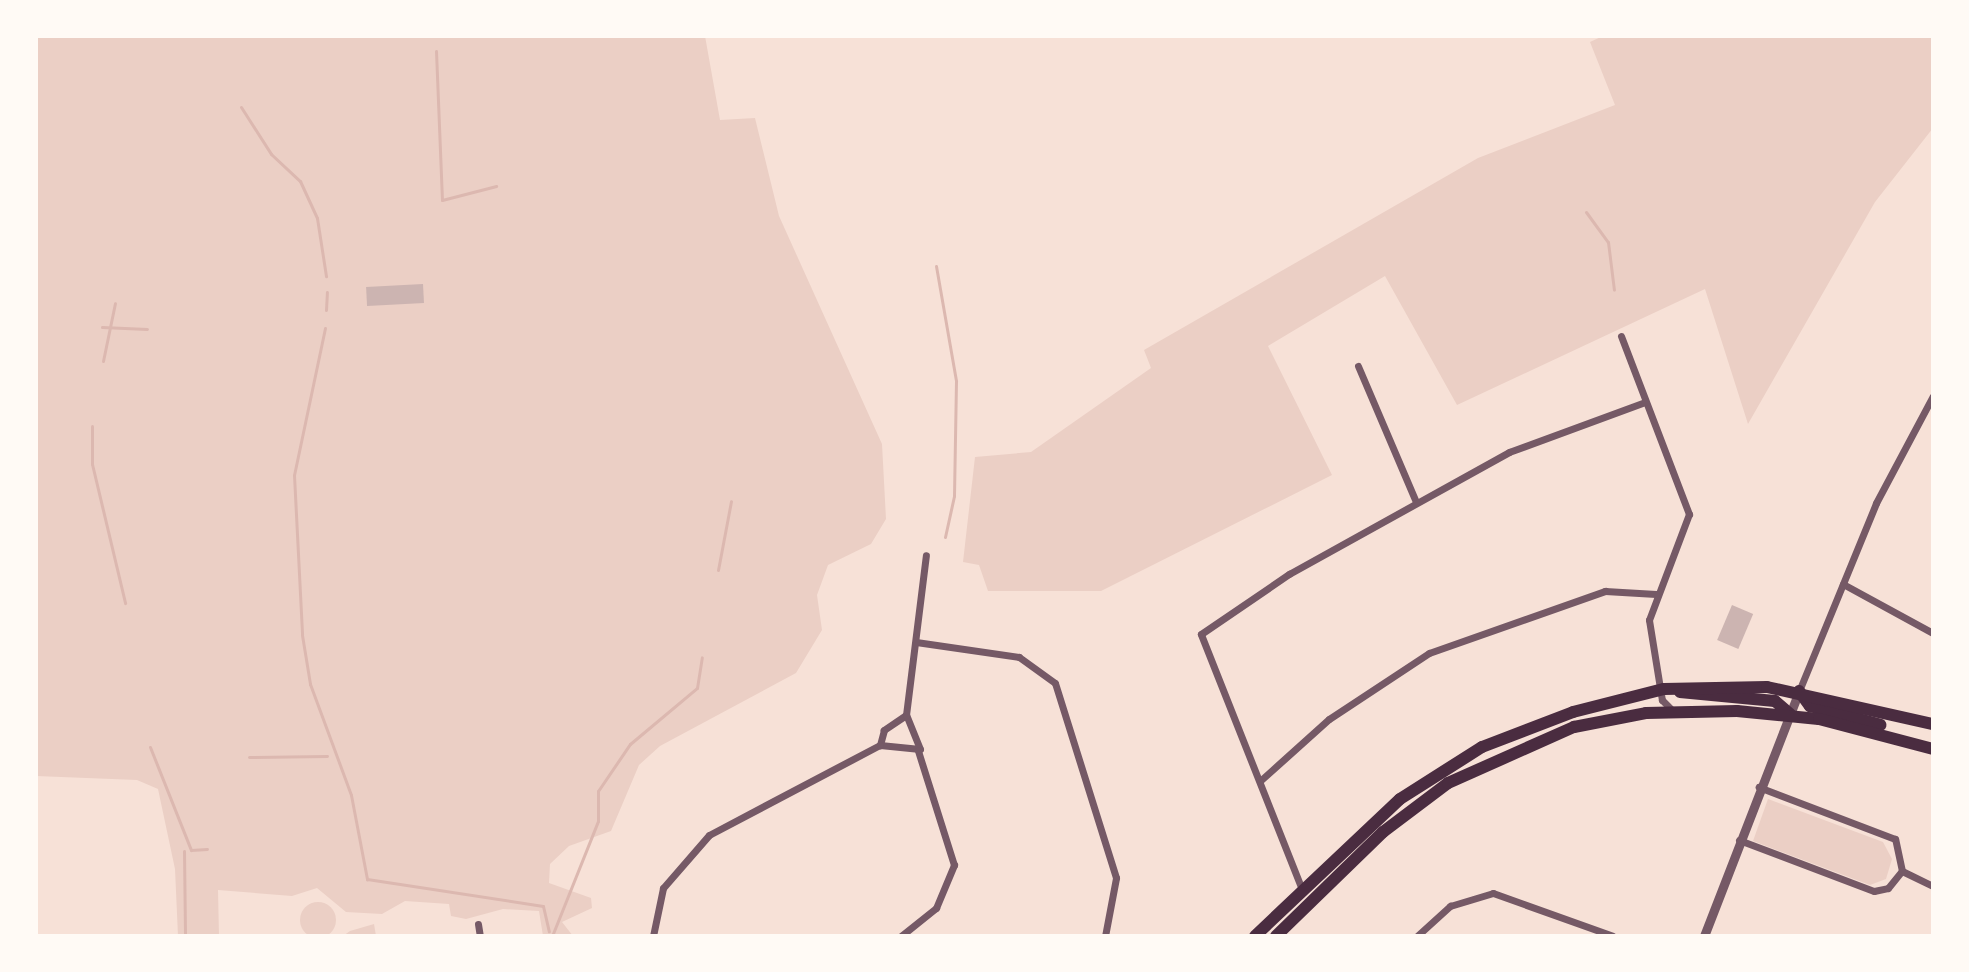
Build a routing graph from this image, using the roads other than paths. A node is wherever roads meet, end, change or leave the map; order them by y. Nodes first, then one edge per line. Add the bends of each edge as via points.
1 (1621, 336) dead end
2 (1358, 366) dead end
3 (1933, 396) edge
4 (1645, 402) junction
5 (1416, 502) junction
6 (926, 555) dead end
7 (1843, 584) junction
8 (1656, 594) junction
9 (1933, 633) edge
10 (916, 642) junction
11 (1662, 690) junction
12 (1799, 691) junction
13 (1672, 710) junction
14 (1790, 714) junction
15 (906, 715) junction
16 (1933, 724) edge
17 (1913, 741) junction
18 (880, 745) junction
19 (1933, 749) edge
20 (918, 751) junction
21 (1261, 780) junction
22 (1759, 787) junction
23 (1739, 840) junction
24 (1902, 871) junction
25 (1933, 886) edge
26 (1301, 887) junction
27 (478, 924) dead end
28 (480, 936) edge
29 (653, 936) edge
30 (901, 936) edge
31 (1105, 936) edge
32 (1255, 936) edge
33 (1276, 936) edge
34 (1417, 936) edge
35 (1613, 936) edge
36 (1704, 936) edge

1 - 4 street
2 - 5 street
3 - 7 street
4 - 5 street via 1509,452
4 - 8 street via 1689,514
5 - 21 street via 1201,634
6 - 10 street
7 - 9 street
7 - 12 street
8 - 11 street via 1649,620
8 - 21 street via 1605,591 1429,653 1329,719
10 - 15 street
10 - 31 street via 1019,657 1055,683 1116,878
11 - 12 highway
11 - 13 street
11 - 14 highway via 1775,701
11 - 26 highway via 1573,712 1482,747 1400,799
12 - 14 street
12 - 16 highway
12 - 17 highway via 1810,706
13 - 14 highway
13 - 33 highway via 1574,727 1477,766 1383,832
14 - 17 highway
14 - 22 street
15 - 18 street via 884,730
15 - 20 street
17 - 19 highway
18 - 20 street
18 - 29 street via 709,835 663,888
20 - 30 street via 954,865 936,908
21 - 26 street
22 - 23 street
22 - 24 street via 1895,839
23 - 24 street via 1874,891 1888,888
23 - 36 street
24 - 25 street
26 - 32 highway
27 - 28 street
34 - 35 street via 1450,906 1493,893

